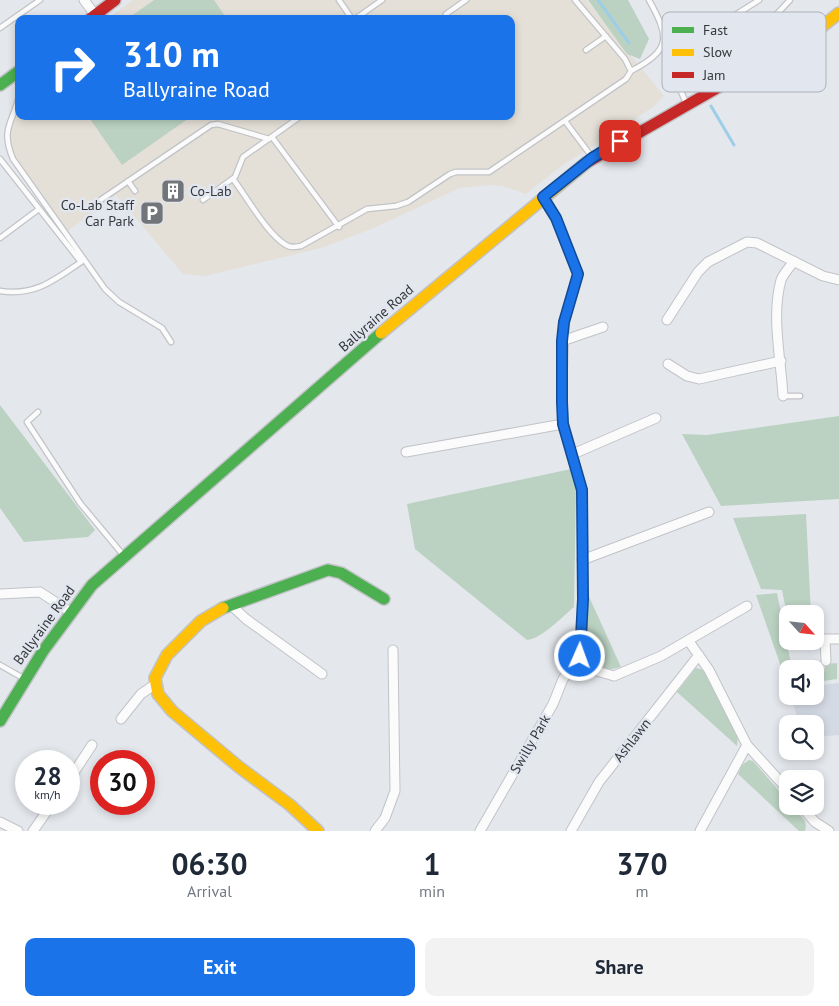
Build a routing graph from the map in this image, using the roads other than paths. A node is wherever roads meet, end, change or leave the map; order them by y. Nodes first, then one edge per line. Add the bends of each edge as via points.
1 (40, 0) edge
2 (84, 0) edge
3 (115, 0) edge
4 (339, 0) edge
5 (382, 0) edge
6 (466, 0) edge
7 (575, 0) edge
8 (649, 0) edge
9 (759, 0) edge
10 (790, 0) edge
11 (740, 12) edge
12 (779, 12) edge
13 (839, 13) edge
14 (446, 14) dead end
15 (19, 15) edge
16 (92, 15) edge
17 (96, 15) edge
18 (350, 15) edge
19 (359, 15) edge
20 (15, 18) edge
21 (826, 23) edge
22 (0, 28) edge
23 (662, 34) edge
24 (606, 36) junction
25 (662, 48) edge
26 (586, 50) dead end
27 (631, 71) junction
28 (15, 78) edge
29 (0, 85) edge
30 (681, 92) edge
31 (708, 92) edge
32 (686, 104) junction
33 (15, 106) edge
34 (296, 120) edge
35 (565, 121) junction
36 (271, 138) junction
37 (592, 158) junction
38 (0, 159) edge
39 (233, 179) junction
40 (128, 181) junction
41 (135, 191) dead end
42 (543, 197) junction
43 (203, 200) dead end
44 (98, 201) dead end
45 (39, 208) junction
46 (339, 227) junction
47 (0, 238) edge
48 (794, 261) junction
49 (839, 280) edge
50 (0, 291) edge
51 (667, 320) dead end
52 (603, 327) dead end
53 (562, 341) junction
54 (170, 342) dead end
55 (781, 361) junction
56 (668, 364) dead end
57 (784, 396) joint
58 (800, 396) dead end
59 (38, 412) dead end
60 (656, 418) dead end
61 (563, 424) junction
62 (406, 452) dead end
63 (573, 454) junction
64 (709, 512) dead end
65 (124, 556) junction
66 (582, 560) junction
67 (0, 594) edge
68 (384, 599) dead end
69 (232, 606) junction
70 (747, 606) dead end
71 (69, 611) junction
72 (839, 639) edge
73 (688, 640) junction
74 (393, 650) dead end
75 (699, 655) junction
76 (580, 656) junction
77 (826, 661) dead end
78 (0, 665) edge
79 (322, 674) dead end
80 (24, 678) junction
81 (154, 685) junction
82 (120, 719) dead end
83 (0, 721) edge
84 (92, 745) dead end
85 (747, 745) junction
86 (80, 763) edge
87 (779, 780) edge
88 (44, 815) edge
89 (809, 815) edge
90 (0, 822) edge
91 (815, 822) junction
92 (18, 831) edge
93 (33, 831) edge
94 (318, 831) edge
95 (375, 831) edge
96 (480, 831) edge
97 (571, 831) edge
98 (700, 831) edge
99 (811, 831) edge
100 (829, 831) edge

1 - 15 lane
2 - 16 street
3 - 17 main road
4 - 18 lane
5 - 19 lane
6 - 14 lane
7 - 24 lane
8 - 23 lane via 659,18
9 - 11 lane
10 - 12 lane
13 - 21 main road, Ballyraine Road
20 - 22 lane
24 - 26 lane
24 - 27 lane
25 - 27 lane
27 - 35 lane via 626,79
28 - 29 main road
30 - 32 lane
31 - 32 main road, Ballyraine Road
32 - 37 main road, Ballyraine Road
33 - 54 lane via 7,131 8,149 13,159 105,289 118,302 162,328
34 - 36 lane
35 - 37 lane
35 - 46 lane via 489,172 450,174 408,202 368,209
36 - 39 lane via 240,160
36 - 40 lane via 215,124
36 - 46 lane
37 - 42 main road, Ballyraine Road
38 - 45 lane
39 - 43 lane
39 - 46 lane via 284,244 301,246
40 - 41 lane
40 - 44 lane
42 - 53 street via 556,218 578,274 568,304
42 - 65 main road, Ballyraine Road
45 - 47 lane
45 - 50 lane via 80,262 50,283 28,292
48 - 49 street via 823,276
48 - 51 street via 757,243 747,242 702,267
48 - 55 street via 782,278 778,302
52 - 53 street
53 - 61 street
55 - 56 street via 699,379 687,376
55 - 57 street
57 - 58 lane
59 - 65 lane via 27,422 80,503
60 - 63 street
61 - 62 street
61 - 63 street
63 - 66 street via 582,490
64 - 66 street
65 - 71 main road, Ballyraine Road
66 - 76 street
67 - 71 street via 40,592
68 - 69 main road via 341,573 328,570
69 - 79 street
69 - 81 main road via 203,619 186,633 155,676
70 - 73 street
71 - 80 main road, Ballyraine Road
72 - 77 street via 824,639
73 - 75 street
73 - 76 street via 661,656 614,676 598,671
74 - 95 street via 395,791 385,818
75 - 85 street
75 - 97 street, Ashlawn via 599,782
76 - 96 street, Swilly Park via 563,679 553,704
78 - 80 lane
80 - 83 main road, Ballyraine Road
81 - 82 street via 141,694
81 - 94 main road via 164,703
84 - 86 street
85 - 87 street
85 - 98 street
88 - 93 street
89 - 91 street
90 - 92 street
91 - 99 street
91 - 100 street

